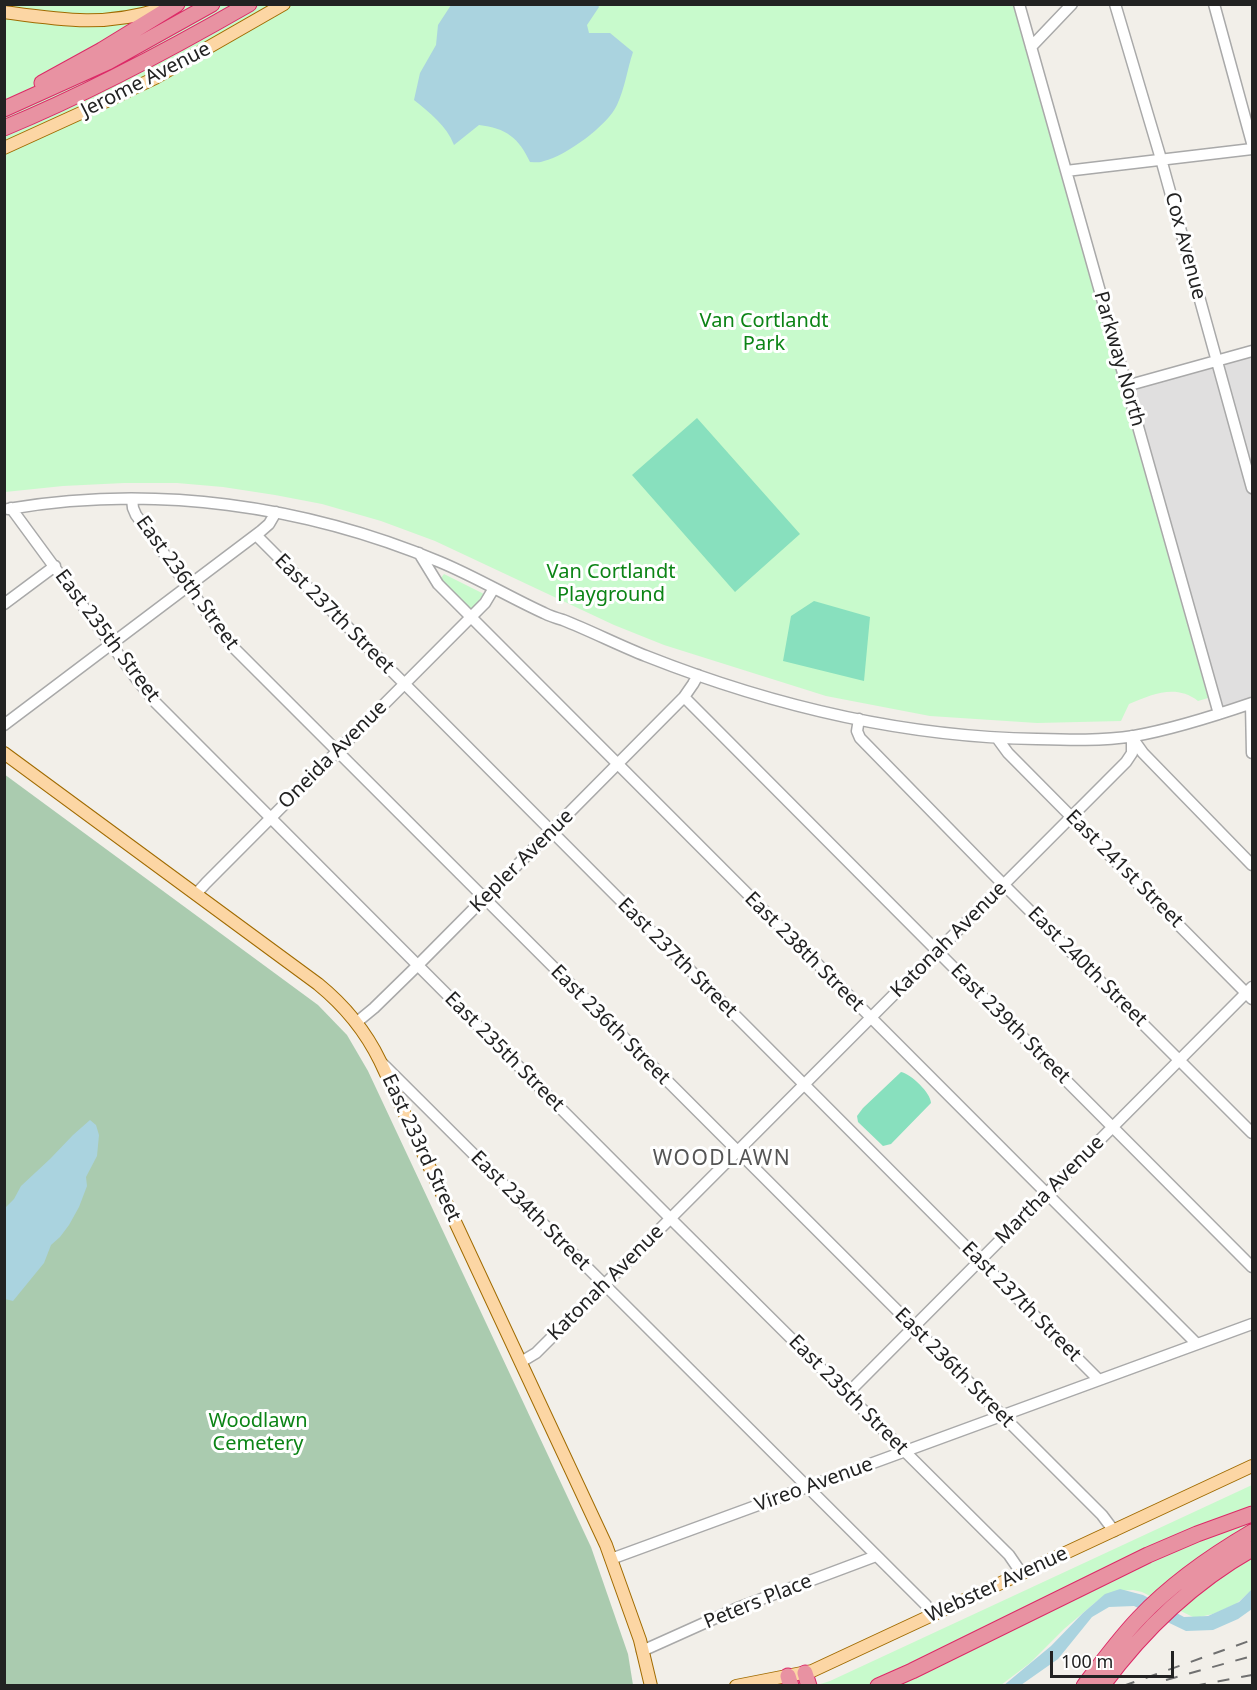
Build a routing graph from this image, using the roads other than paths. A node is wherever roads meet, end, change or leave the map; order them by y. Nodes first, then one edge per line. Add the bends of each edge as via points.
1 (175, 4) edge
2 (212, 4) edge
3 (249, 4) edge
4 (284, 4) edge
5 (1019, 4) edge
6 (1072, 4) edge
7 (1115, 4) edge
8 (1214, 4) edge
9 (4, 12) edge
10 (1031, 47) junction
11 (4, 108) edge
12 (4, 130) edge
13 (1252, 143) edge
14 (4, 148) edge
15 (1252, 148) edge
16 (1161, 159) junction
17 (1066, 171) junction
18 (1252, 351) edge
19 (1217, 361) junction
20 (1126, 386) junction
21 (1252, 488) edge
22 (132, 499) junction
23 (8, 509) edge
24 (276, 512) junction
25 (255, 535) junction
26 (419, 553) junction
27 (55, 566) junction
28 (188, 586) junction
29 (494, 588) junction
30 (4, 604) edge
31 (471, 617) junction
32 (111, 645) junction
33 (698, 675) junction
34 (405, 684) junction
35 (684, 697) junction
36 (1252, 703) edge
37 (1220, 714) junction
38 (859, 719) junction
39 (4, 725) edge
40 (1132, 736) junction
41 (997, 738) junction
42 (337, 752) junction
43 (4, 753) edge
44 (1252, 753) edge
45 (618, 764) junction
46 (1071, 816) junction
47 (271, 817) junction
48 (550, 832) junction
49 (1252, 865) edge
50 (1004, 885) junction
51 (196, 894) junction
52 (484, 899) junction
53 (938, 951) junction
54 (417, 966) junction
55 (1250, 993) edge
56 (871, 1018) junction
57 (357, 1022) junction
58 (1180, 1060) junction
59 (380, 1061) junction
60 (804, 1085) junction
61 (1113, 1127) junction
62 (1252, 1133) edge
63 (738, 1152) junction
64 (1047, 1194) junction
65 (671, 1219) junction
66 (980, 1260) junction
67 (1252, 1267) edge
68 (604, 1285) junction
69 (1252, 1324) edge
70 (913, 1327) junction
71 (1197, 1344) junction
72 (520, 1362) junction
73 (1099, 1380) junction
74 (847, 1394) junction
75 (1003, 1416) junction
76 (905, 1452) junction
77 (1252, 1466) edge
78 (806, 1487) junction
79 (1252, 1515) edge
80 (1114, 1531) junction
81 (1252, 1532) edge
82 (1252, 1549) edge
83 (876, 1556) junction
84 (611, 1559) junction
85 (1022, 1574) junction
86 (932, 1615) junction
87 (1147, 1621) junction
88 (642, 1651) junction
89 (807, 1679) edge
90 (790, 1681) edge
91 (1104, 1682) edge
92 (651, 1686) edge
93 (736, 1686) edge
94 (878, 1686) edge
95 (1084, 1686) edge

1 - 9 main road via 133,17 98,21
1 - 11 highway
2 - 11 highway via 108,62
3 - 12 highway via 86,93
4 - 14 main road, Jerome Avenue via 155,78
5 - 10 street, Parkway North
6 - 10 street
7 - 16 street, Cox Avenue
8 - 13 street
10 - 17 street, Parkway North
15 - 16 street
16 - 17 street
16 - 19 street, Cox Avenue
17 - 20 street, Parkway North
18 - 19 street
19 - 20 street
19 - 21 street, Cox Avenue
20 - 37 street, Parkway North
22 - 23 street
22 - 24 street via 192,501
22 - 28 street, East 236th Street via 136,515
23 - 27 street, East 235th Street
24 - 25 street
24 - 26 street via 357,531
25 - 28 street
25 - 34 street, East 237th Street
26 - 29 street
26 - 31 street, East 238th Street via 435,580
27 - 30 street
27 - 32 street, East 235th Street
28 - 32 street
28 - 42 street, East 236th Street via 229,644
29 - 31 street, Oneida Avenue
29 - 33 street via 547,615
31 - 34 street, Oneida Avenue
31 - 45 street, East 238th Street
32 - 39 street
32 - 47 street, East 235th Street via 156,703
33 - 35 street
33 - 38 street
34 - 42 street, Oneida Avenue
34 - 48 street, East 237th Street
35 - 45 street, Kepler Avenue
35 - 53 street, East 239th Street
36 - 37 street
36 - 44 street
37 - 40 street
38 - 41 street via 909,729
38 - 50 street, East 240th Street via 860,738
40 - 41 street via 1069,740
40 - 46 street, Katonah Avenue via 1131,756
40 - 49 street via 1143,753
41 - 46 street, East 241st Street
42 - 47 street, Oneida Avenue
42 - 52 street, East 236th Street
43 - 51 main road, East 233rd Street
45 - 48 street, Kepler Avenue
45 - 56 street, East 238th Street
46 - 50 street, Katonah Avenue
46 - 55 street, East 241st Street
47 - 51 street, Oneida Avenue
47 - 54 street, East 235th Street
48 - 52 street, Kepler Avenue
48 - 60 street, East 237th Street
50 - 53 street, Katonah Avenue
50 - 58 street, East 240th Street
51 - 57 main road, East 233rd Street via 330,994
52 - 54 street, Kepler Avenue
52 - 63 street, East 236th Street
53 - 56 street, Katonah Avenue
53 - 61 street, East 239th Street
54 - 57 street, Kepler Avenue
54 - 65 street, East 235th Street
55 - 58 street, Martha Avenue
56 - 60 street, Katonah Avenue
56 - 64 street, East 238th Street
57 - 59 main road, East 233rd Street
58 - 61 street, Martha Avenue
58 - 62 street, East 240th Street
59 - 68 street, East 234th Street
59 - 72 main road, East 233rd Street
60 - 63 street, Katonah Avenue
60 - 66 street, East 237th Street
61 - 64 street, Martha Avenue
61 - 67 street, East 239th Street
63 - 65 street, Katonah Avenue
63 - 70 street, East 236th Street
64 - 66 street, Martha Avenue
64 - 71 street, East 238th Street
65 - 68 street, Katonah Avenue
65 - 74 street, East 235th Street
66 - 70 street, Martha Avenue
66 - 73 street, East 237th Street
68 - 72 street, Katonah Avenue via 534,1355
68 - 78 street, East 234th Street
69 - 71 street, Vireo Avenue
70 - 74 street, Martha Avenue
70 - 75 street, East 236th Street
71 - 73 street, Vireo Avenue
72 - 84 main road, East 233rd Street
73 - 75 street, Vireo Avenue
74 - 76 street, East 235th Street
75 - 76 street, Vireo Avenue
75 - 80 street, East 236th Street
76 - 78 street, Vireo Avenue
76 - 85 street, East 235th Street via 1009,1555
77 - 80 main road, Webster Avenue
78 - 83 street, East 234th Street
78 - 84 street, Vireo Avenue
79 - 94 highway via 1166,1547
80 - 85 main road, Webster Avenue
81 - 87 highway via 1162,1596
82 - 87 highway
83 - 86 street, East 234th Street
83 - 88 street, Peters Place via 740,1607
84 - 88 main road, East 233rd Street
85 - 86 main road, Webster Avenue
86 - 89 main road, Webster Avenue via 812,1671
87 - 91 highway
87 - 95 highway via 1117,1643
88 - 92 main road, East 233rd Street
89 - 90 main road, Webster Avenue
90 - 93 main road, Webster Avenue

